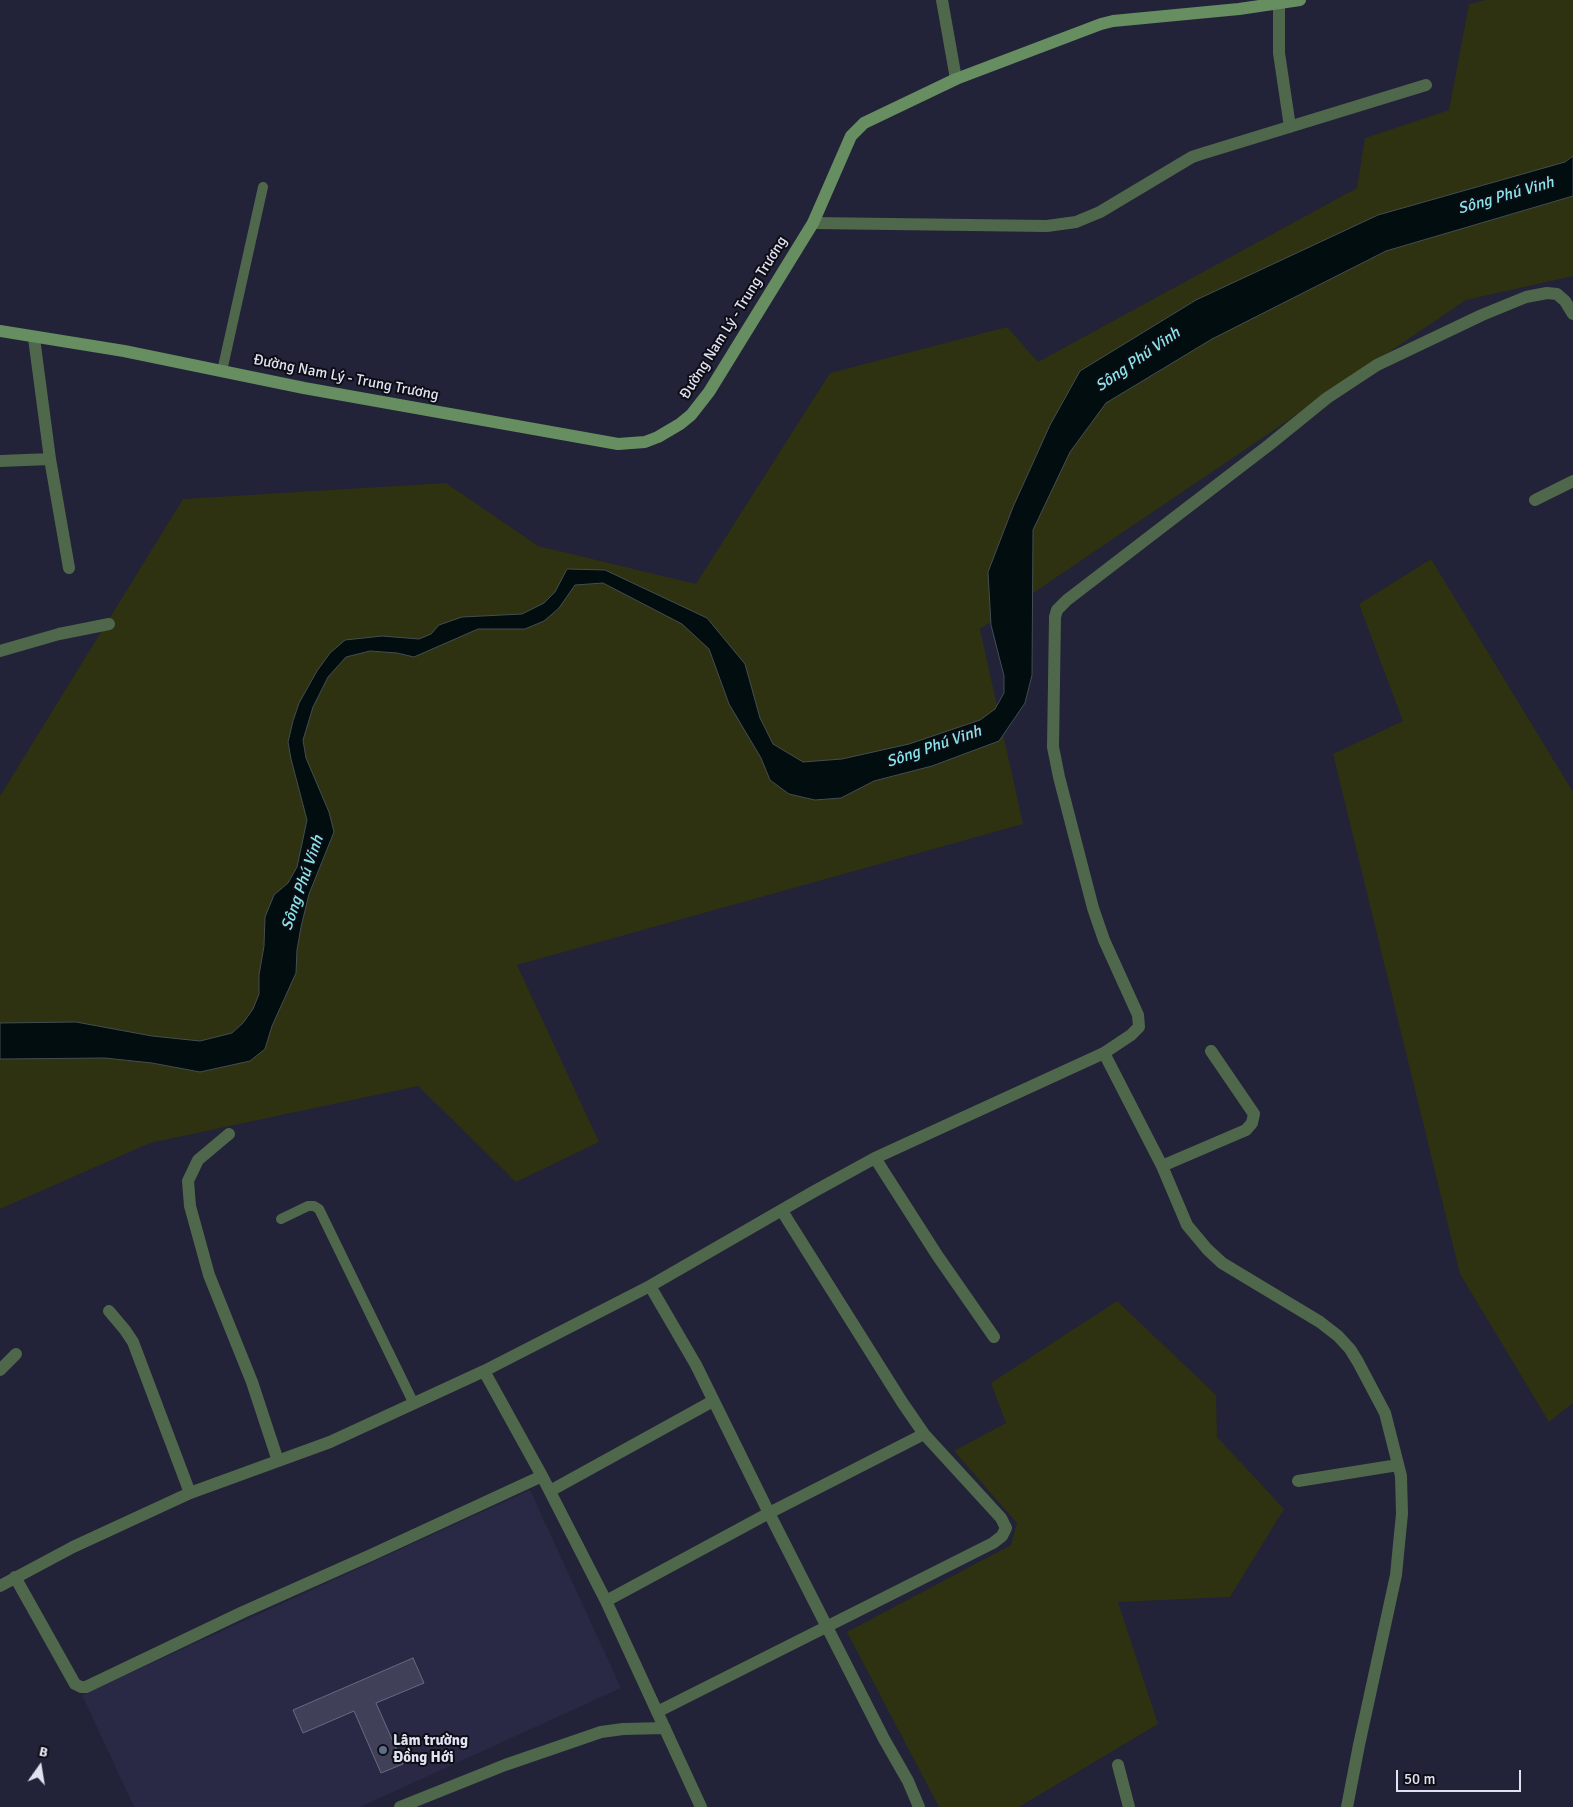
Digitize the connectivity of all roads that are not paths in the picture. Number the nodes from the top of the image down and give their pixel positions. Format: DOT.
graph roads {
  1 [pos="942,0"];
  2 [pos="1300,0"];
  3 [pos="1279,3"];
  4 [pos="956,79"];
  5 [pos="1426,85"];
  6 [pos="1290,127"];
  7 [pos="263,187"];
  8 [pos="813,223"];
  9 [pos="1573,314"];
  10 [pos="0,331"];
  11 [pos="34,338"];
  12 [pos="222,371"];
  13 [pos="50,459"];
  14 [pos="0,461"];
  15 [pos="1573,481"];
  16 [pos="1535,500"];
  17 [pos="69,568"];
  18 [pos="109,624"];
  19 [pos="0,651"];
  20 [pos="1211,1051"];
  21 [pos="1104,1053"];
  22 [pos="229,1134"];
  23 [pos="875,1158"];
  24 [pos="1162,1166"];
  25 [pos="782,1211"];
  26 [pos="281,1219"];
  27 [pos="650,1286"];
  28 [pos="109,1311"];
  29 [pos="994,1338"];
  30 [pos="16,1354"];
  31 [pos="0,1370"];
  32 [pos="484,1371"];
  33 [pos="713,1401"];
  34 [pos="414,1404"];
  35 [pos="924,1434"];
  36 [pos="278,1461"];
  37 [pos="1398,1464"];
  38 [pos="542,1476"];
  39 [pos="1298,1481"];
  40 [pos="550,1491"];
  41 [pos="190,1493"];
  42 [pos="769,1513"];
  43 [pos="15,1577"];
  44 [pos="0,1586"];
  45 [pos="606,1601"];
  46 [pos="828,1627"];
  47 [pos="657,1712"];
  48 [pos="665,1728"];
  49 [pos="1118,1764"];
  50 [pos="421,1803"];
  51 [pos="400,1807"];
  52 [pos="701,1807"];
  53 [pos="919,1807"];
  54 [pos="1129,1807"];
  55 [pos="1347,1807"];
  1 -- 4 [label="street"];
  2 -- 3 [label="main road, Đường Nam Lý - Trung Trương"];
  3 -- 4 [label="main road, Đường Nam Lý - Trung Trương"];
  3 -- 6 [label="street"];
  4 -- 8 [label="main road, Đường Nam Lý - Trung Trương"];
  5 -- 6 [label="street"];
  6 -- 8 [label="street"];
  7 -- 12 [label="lane"];
  8 -- 12 [label="main road, Đường Nam Lý - Trung Trương"];
  9 -- 21 [label="street"];
  10 -- 11 [label="main road, Đường Nam Lý - Trung Trương"];
  11 -- 12 [label="main road, Đường Nam Lý - Trung Trương"];
  11 -- 13 [label="street"];
  13 -- 14 [label="street"];
  13 -- 17 [label="street"];
  15 -- 16 [label="street"];
  18 -- 19 [label="street"];
  20 -- 24 [label="street"];
  21 -- 23 [label="street"];
  21 -- 24 [label="street"];
  22 -- 36 [label="street"];
  23 -- 25 [label="street"];
  23 -- 29 [label="street"];
  24 -- 37 [label="street"];
  25 -- 27 [label="street"];
  25 -- 35 [label="street"];
  26 -- 34 [label="lane"];
  27 -- 32 [label="street"];
  27 -- 33 [label="street"];
  28 -- 41 [label="street"];
  30 -- 31 [label="street"];
  32 -- 34 [label="street"];
  32 -- 38 [label="street"];
  33 -- 40 [label="street"];
  33 -- 42 [label="street"];
  34 -- 36 [label="street"];
  35 -- 42 [label="street"];
  35 -- 46 [label="street"];
  36 -- 41 [label="street"];
  37 -- 39 [label="street"];
  37 -- 55 [label="street"];
  38 -- 40 [label="street"];
  38 -- 43 [label="street"];
  40 -- 45 [label="street"];
  41 -- 43 [label="street"];
  42 -- 45 [label="street"];
  42 -- 46 [label="street"];
  43 -- 44 [label="street"];
  45 -- 47 [label="street"];
  46 -- 47 [label="street"];
  46 -- 53 [label="street"];
  47 -- 48 [label="street"];
  48 -- 50 [label="street"];
  48 -- 52 [label="street"];
  49 -- 54 [label="street"];
  50 -- 51 [label="street"];
}
